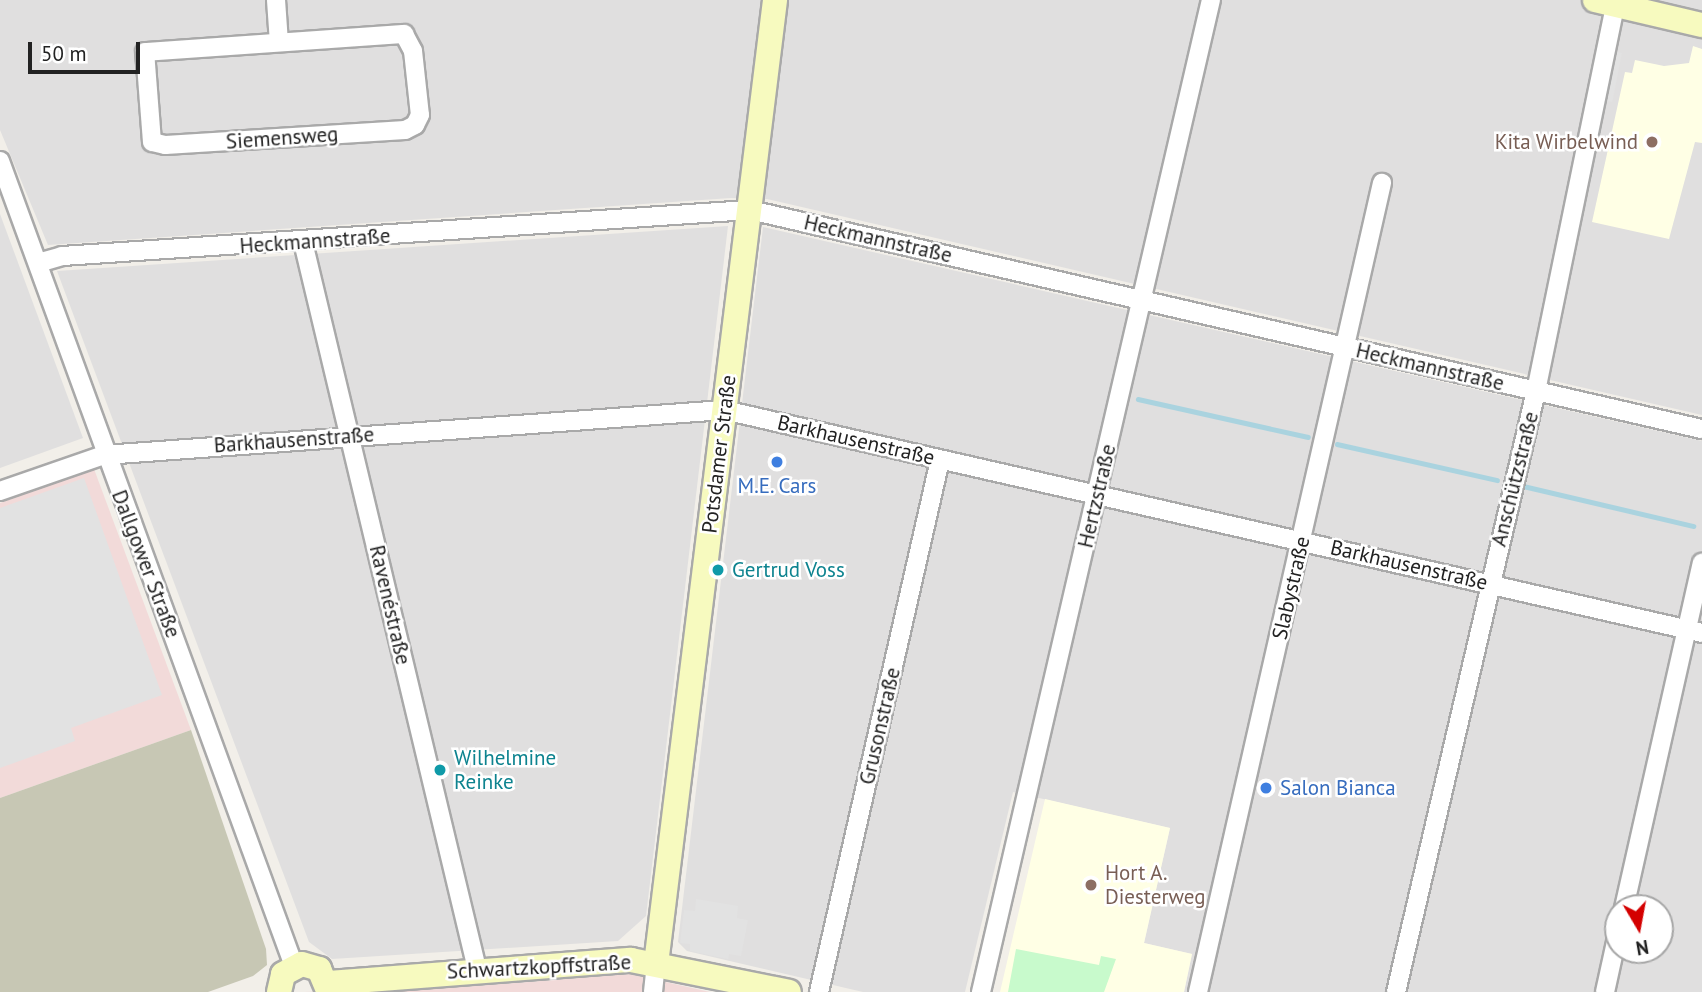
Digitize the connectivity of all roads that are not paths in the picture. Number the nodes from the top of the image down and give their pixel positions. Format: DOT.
graph roads {
  1 [pos="276,0"];
  2 [pos="775,0"];
  3 [pos="1211,0"];
  4 [pos="1605,2"];
  5 [pos="1702,25"];
  6 [pos="279,39"];
  7 [pos="0,161"];
  8 [pos="1382,183"];
  9 [pos="750,210"];
  10 [pos="303,242"];
  11 [pos="38,264"];
  12 [pos="1143,299"];
  13 [pos="1346,347"];
  14 [pos="1536,391"];
  15 [pos="724,410"];
  16 [pos="1702,429"];
  17 [pos="350,436"];
  18 [pos="104,455"];
  19 [pos="940,460"];
  20 [pos="0,491"];
  21 [pos="1098,494"];
  22 [pos="1302,540"];
  23 [pos="1702,563"];
  24 [pos="1490,583"];
  25 [pos="1694,631"];
  26 [pos="1628,894"];
  27 [pos="656,964"];
  28 [pos="1611,964"];
  29 [pos="294,966"];
  30 [pos="477,969"];
  31 [pos="329,988"];
  32 [pos="279,992"];
  33 [pos="653,992"];
  34 [pos="789,992"];
  35 [pos="819,992"];
  36 [pos="981,992"];
  37 [pos="1198,992"];
  38 [pos="1396,992"];
  39 [pos="1605,992"];
  1 -- 6 [label="street"];
  2 -- 9 [label="street, Potsdamer Straße"];
  3 -- 12 [label="street, Hertzstraße"];
  4 -- 5 [label="street"];
  4 -- 14 [label="street, Anschützstraße"];
  6 -- 6 [label="street, Siemensweg"];
  7 -- 11 [label="street, Dallgower Straße"];
  8 -- 13 [label="street, Slabystraße"];
  9 -- 10 [label="street, Heckmannstraße"];
  9 -- 12 [label="street, Heckmannstraße"];
  9 -- 15 [label="street, Potsdamer Straße"];
  10 -- 11 [label="street, Heckmannstraße"];
  10 -- 17 [label="street, Ravenéstraße"];
  11 -- 18 [label="street, Dallgower Straße"];
  12 -- 13 [label="street, Heckmannstraße"];
  12 -- 21 [label="street, Hertzstraße"];
  13 -- 14 [label="street, Heckmannstraße"];
  13 -- 22 [label="street, Slabystraße"];
  14 -- 16 [label="street, Heckmannstraße"];
  14 -- 24 [label="street, Anschützstraße"];
  15 -- 17 [label="street, Barkhausenstraße"];
  15 -- 19 [label="street, Barkhausenstraße"];
  15 -- 27 [label="street, Potsdamer Straße"];
  17 -- 18 [label="street, Barkhausenstraße"];
  17 -- 30 [label="street, Ravenéstraße"];
  18 -- 20 [label="street, Barkhausenstraße"];
  18 -- 29 [label="street, Dallgower Straße"];
  19 -- 21 [label="street, Barkhausenstraße"];
  19 -- 35 [label="street, Grusonstraße"];
  21 -- 22 [label="street, Barkhausenstraße"];
  21 -- 36 [label="street, Hertzstraße"];
  22 -- 24 [label="street, Barkhausenstraße"];
  22 -- 37 [label="street, Slabystraße"];
  23 -- 25 [label="street"];
  24 -- 25 [label="street, Barkhausenstraße"];
  24 -- 38 [label="street, Anschützstraße"];
  25 -- 26 [label="street"];
  27 -- 30 [label="street, Schwartzkopffstraße"];
  27 -- 33 [label="street, Potsdamer Straße"];
  27 -- 34 [label="street, Schwartzkopffstraße"];
  28 -- 39 [label="street"];
  29 -- 31 [label="street"];
  29 -- 32 [label="street"];
  30 -- 31 [label="street, Schwartzkopffstraße"];
}
